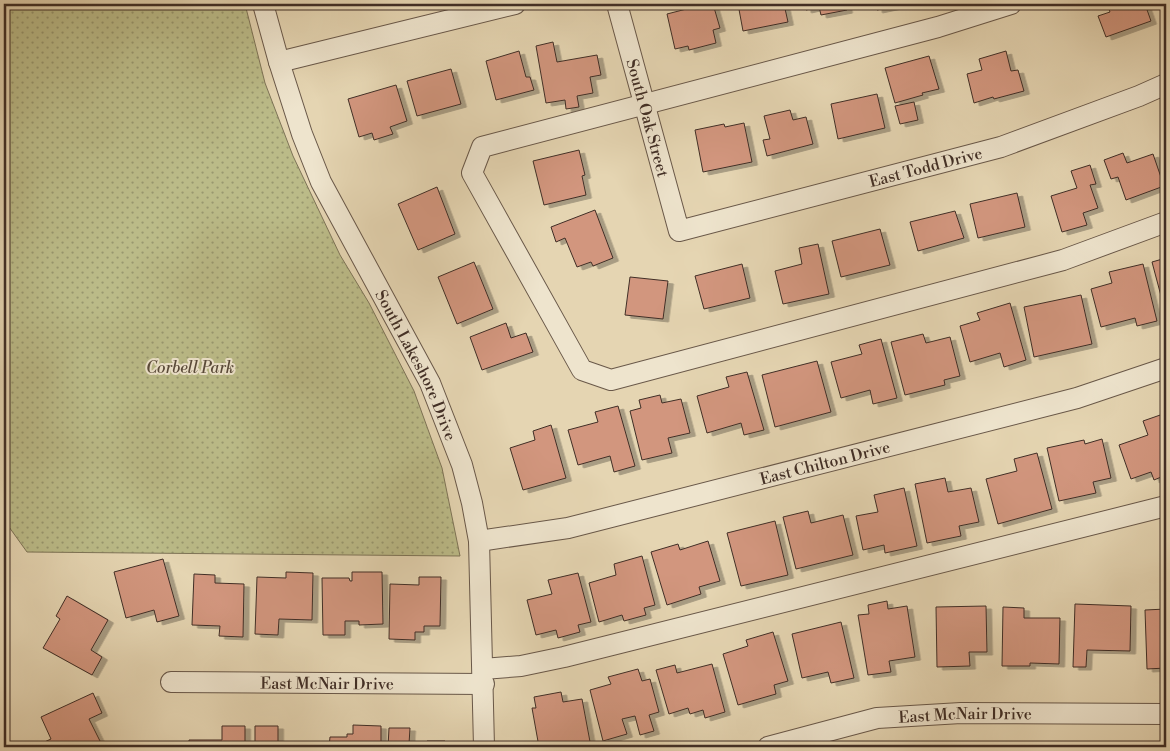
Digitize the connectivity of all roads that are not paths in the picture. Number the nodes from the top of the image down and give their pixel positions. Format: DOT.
graph roads {
  1 [pos="263,4"];
  2 [pos="515,4"];
  3 [pos="617,4"];
  4 [pos="1010,4"];
  5 [pos="279,62"];
  6 [pos="1166,84"];
  7 [pos="644,104"];
  8 [pos="1166,222"];
  9 [pos="680,231"];
  10 [pos="1166,368"];
  11 [pos="1166,506"];
  12 [pos="479,541"];
  13 [pos="483,676"];
  14 [pos="171,682"];
  15 [pos="1166,714"];
  16 [pos="809,741"];
  17 [pos="484,747"];
  18 [pos="768,747"];
  1 -- 5 [label="street, South Lakeshore Drive"];
  2 -- 5 [label="street"];
  3 -- 7 [label="street, South Oak Street"];
  4 -- 7 [label="street"];
  5 -- 12 [label="street, South Lakeshore Drive"];
  6 -- 9 [label="street, East Todd Drive"];
  7 -- 8 [label="street"];
  7 -- 9 [label="street, South Oak Street"];
  10 -- 12 [label="street, East Chilton Drive"];
  11 -- 13 [label="street, East McNair Drive"];
  12 -- 13 [label="street, South Lakeshore Drive"];
  13 -- 14 [label="street, East McNair Drive"];
  13 -- 17 [label="street, South Lakeshore Drive"];
  15 -- 16 [label="street, East McNair Drive"];
  16 -- 18 [label="street, East McNair Drive"];
}
